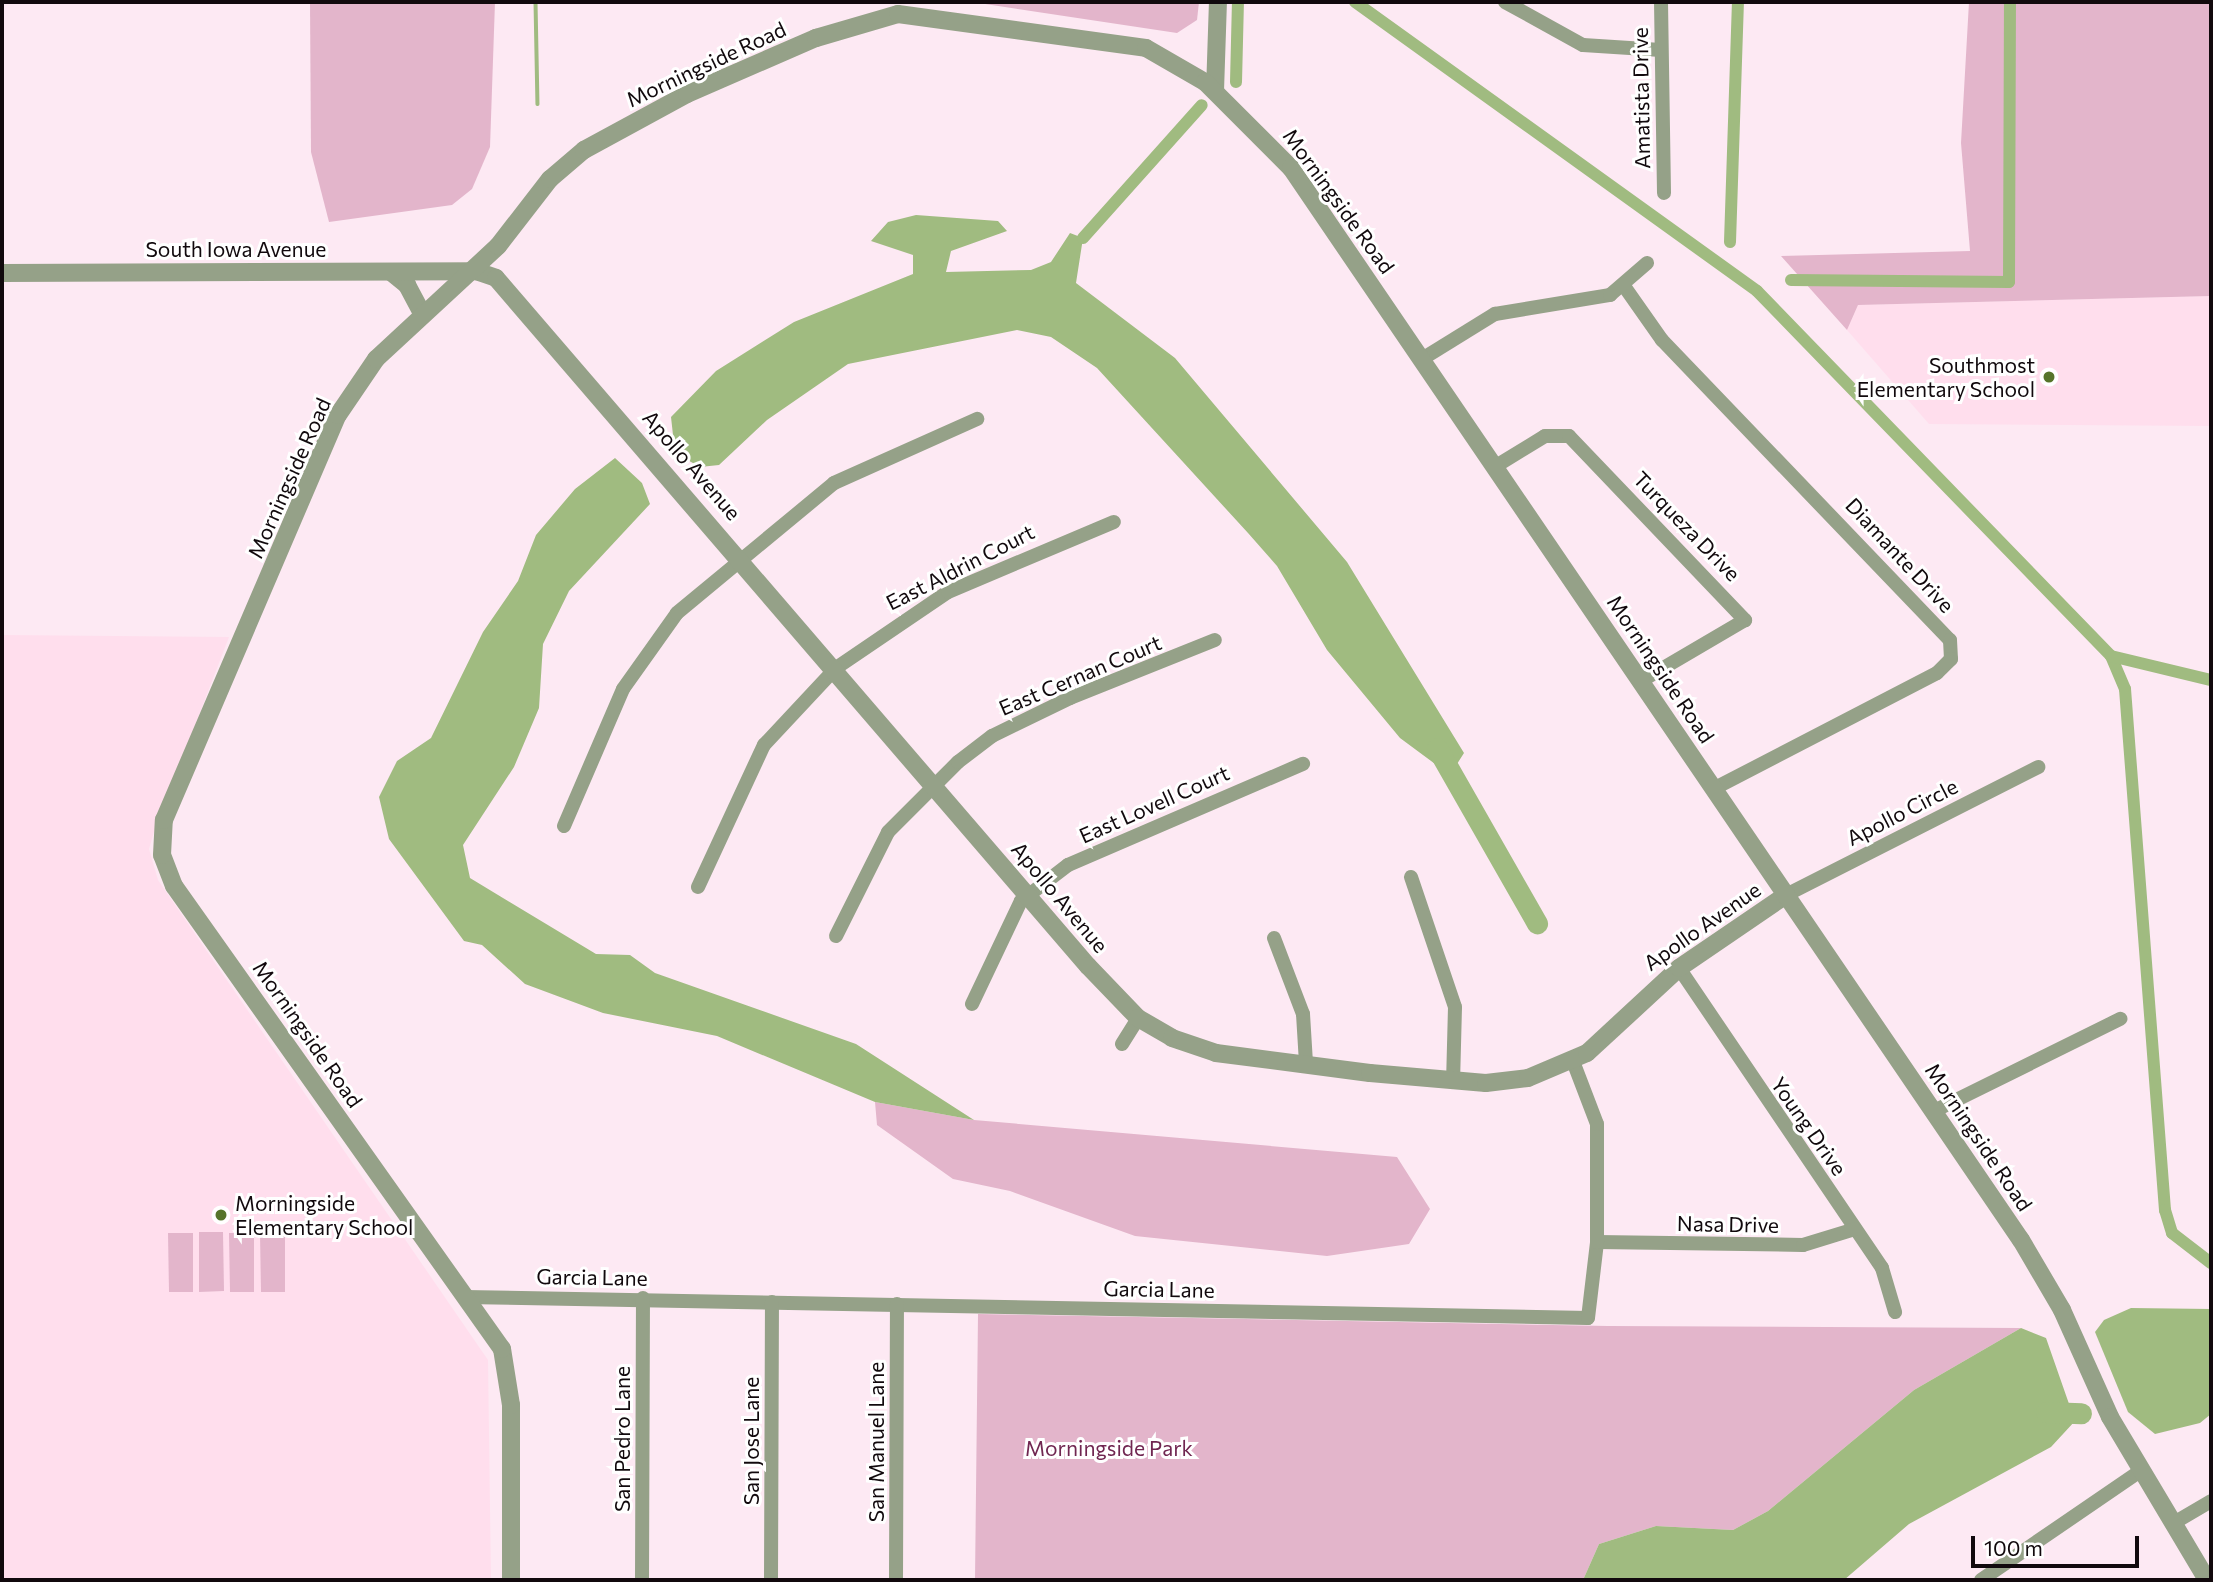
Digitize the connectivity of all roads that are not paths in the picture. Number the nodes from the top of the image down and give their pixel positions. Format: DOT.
graph roads {
  1 [pos="1218,2"];
  2 [pos="1505,2"];
  3 [pos="1661,2"];
  4 [pos="1526,8"];
  5 [pos="1661,50"];
  6 [pos="1215,91"];
  7 [pos="1664,193"];
  8 [pos="1647,262"];
  9 [pos="471,271"];
  10 [pos="391,272"];
  11 [pos="2,273"];
  12 [pos="1624,286"];
  13 [pos="422,313"];
  14 [pos="1422,359"];
  15 [pos="977,419"];
  16 [pos="1496,466"];
  17 [pos="1114,522"];
  18 [pos="740,555"];
  19 [pos="1215,640"];
  20 [pos="836,668"];
  21 [pos="1641,681"];
  22 [pos="1303,764"];
  23 [pos="2038,767"];
  24 [pos="934,783"];
  25 [pos="1714,788"];
  26 [pos="564,826"];
  27 [pos="1411,877"];
  28 [pos="698,887"];
  29 [pos="1028,894"];
  30 [pos="1786,895"];
  31 [pos="836,936"];
  32 [pos="1274,938"];
  33 [pos="1679,968"];
  34 [pos="972,1004"];
  35 [pos="1138,1017"];
  36 [pos="2120,1019"];
  37 [pos="1122,1044"];
  38 [pos="1573,1061"];
  39 [pos="1306,1063"];
  40 [pos="1453,1081"];
  41 [pos="1934,1111"];
  42 [pos="1855,1229"];
  43 [pos="1597,1242"];
  44 [pos="464,1297"];
  45 [pos="643,1298"];
  46 [pos="772,1302"];
  47 [pos="897,1304"];
  48 [pos="1895,1312"];
  49 [pos="2140,1471"];
  50 [pos="2211,1501"];
  51 [pos="2172,1524"];
  52 [pos="511,1580"];
  53 [pos="642,1580"];
  54 [pos="771,1580"];
  55 [pos="897,1580"];
  56 [pos="1981,1580"];
  57 [pos="2206,1580"];
  1 -- 6 [label="street"];
  2 -- 4 [label="street"];
  3 -- 5 [label="street, Amatista Drive"];
  4 -- 5 [label="street"];
  5 -- 7 [label="street, Amatista Drive"];
  6 -- 9 [label="street, Morningside Road"];
  6 -- 14 [label="street, Morningside Road"];
  8 -- 12 [label="street"];
  9 -- 10 [label="street, South Iowa Avenue"];
  9 -- 13 [label="street, Morningside Road"];
  9 -- 18 [label="street, Apollo Avenue"];
  10 -- 11 [label="street, South Iowa Avenue"];
  10 -- 13 [label="street"];
  12 -- 14 [label="street"];
  12 -- 25 [label="street, Diamante Drive"];
  13 -- 44 [label="street, Morningside Road"];
  14 -- 16 [label="street, Morningside Road"];
  15 -- 18 [label="street"];
  16 -- 21 [label="street, Morningside Road"];
  16 -- 21 [label="street, Turqueza Drive"];
  17 -- 20 [label="street, East Aldrin Court"];
  18 -- 20 [label="street, Apollo Avenue"];
  18 -- 26 [label="street"];
  19 -- 24 [label="street, East Cernan Court"];
  20 -- 24 [label="street, Apollo Avenue"];
  20 -- 28 [label="street, East Aldrin Court"];
  21 -- 25 [label="street, Morningside Road"];
  22 -- 29 [label="street, East Lovell Court"];
  23 -- 30 [label="street, Apollo Circle"];
  24 -- 29 [label="street, Apollo Avenue"];
  24 -- 31 [label="street, East Cernan Court"];
  25 -- 30 [label="street, Morningside Road"];
  27 -- 40 [label="street"];
  29 -- 34 [label="street"];
  29 -- 35 [label="street, Apollo Avenue"];
  30 -- 33 [label="street, Apollo Avenue"];
  30 -- 41 [label="street, Morningside Road"];
  32 -- 39 [label="street"];
  33 -- 38 [label="street, Apollo Avenue"];
  33 -- 42 [label="street, Young Drive"];
  35 -- 37 [label="street"];
  35 -- 39 [label="street, Apollo Avenue"];
  36 -- 41 [label="street"];
  38 -- 40 [label="street, Apollo Avenue"];
  38 -- 43 [label="street, Garcia Lane"];
  39 -- 40 [label="street, Apollo Avenue"];
  41 -- 49 [label="street, Morningside Road"];
  42 -- 43 [label="street, Nasa Drive"];
  42 -- 48 [label="street, Young Drive"];
  43 -- 47 [label="street, Garcia Lane"];
  44 -- 45 [label="street, Garcia Lane"];
  44 -- 52 [label="street, Morningside Road"];
  45 -- 46 [label="street, Garcia Lane"];
  45 -- 53 [label="street, San Pedro Lane"];
  46 -- 47 [label="street, Garcia Lane"];
  46 -- 54 [label="street, San Jose Lane"];
  47 -- 55 [label="street, San Manuel Lane"];
  49 -- 51 [label="street, Morningside Road"];
  49 -- 56 [label="street"];
  50 -- 51 [label="street"];
  51 -- 57 [label="street, Morningside Road"];
}
